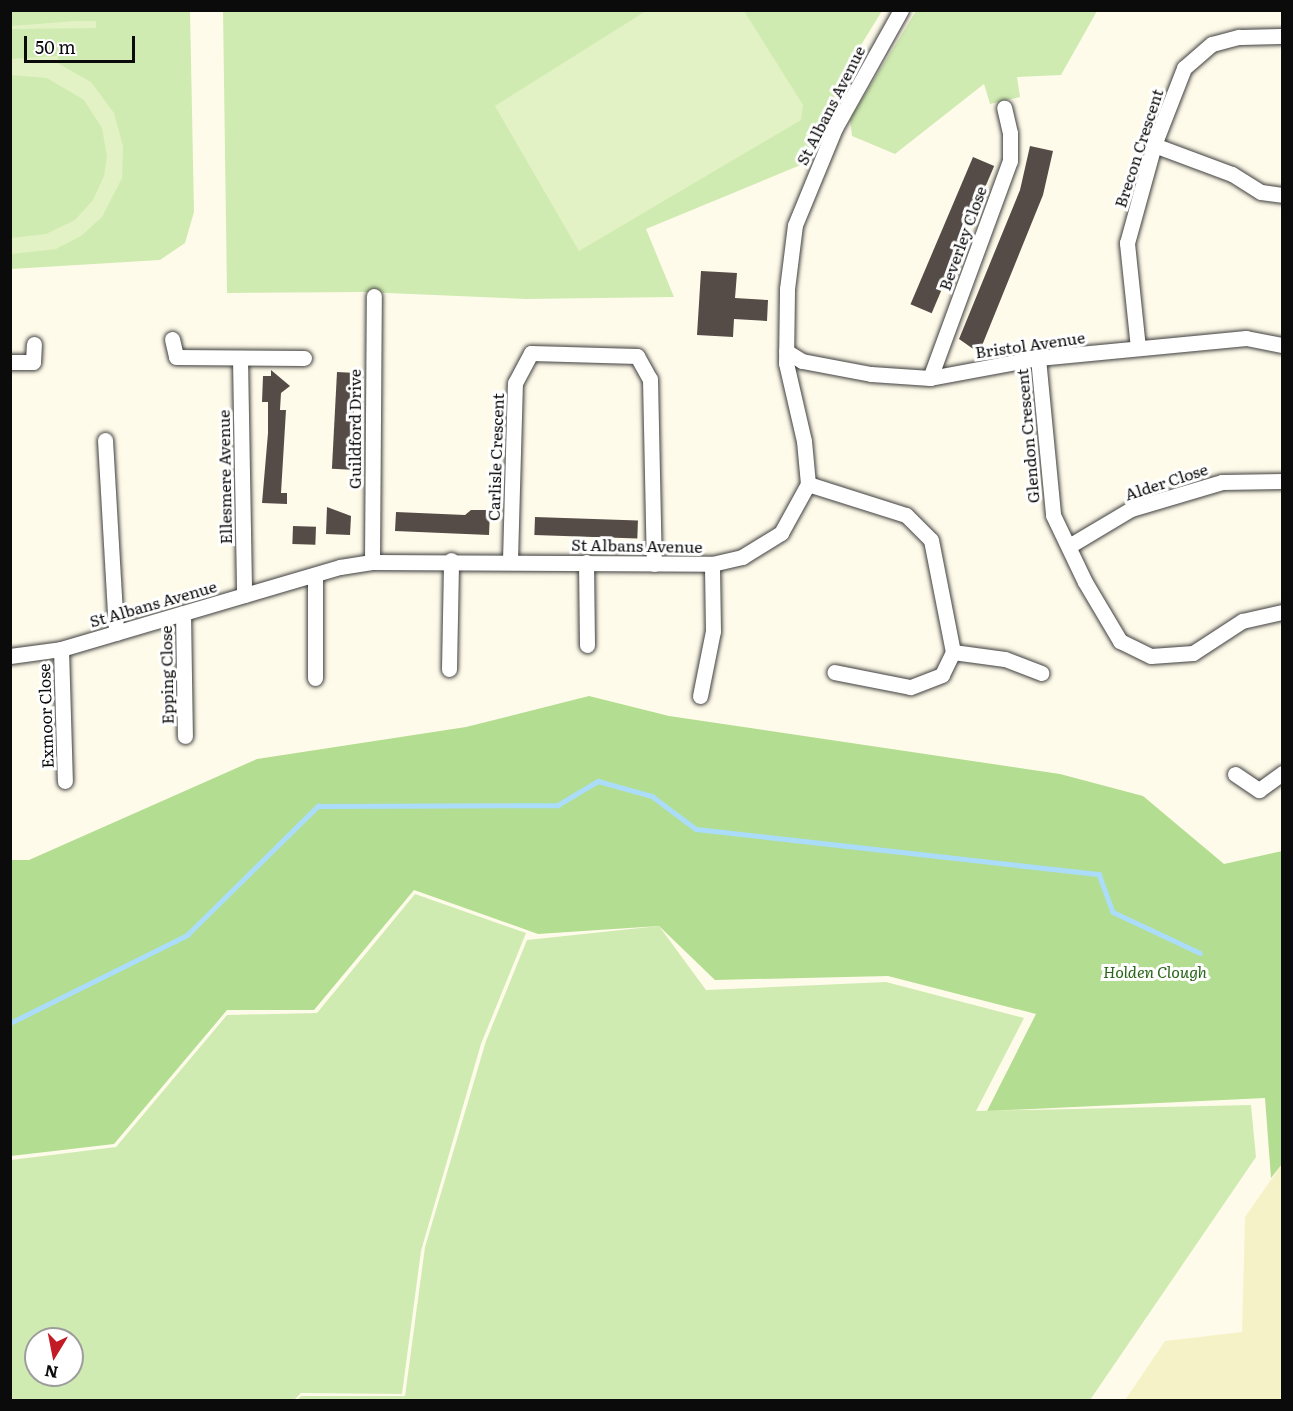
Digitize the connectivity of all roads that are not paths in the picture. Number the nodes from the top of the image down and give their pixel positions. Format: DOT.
graph roads {
  1 [pos="901,10"];
  2 [pos="1282,36"];
  3 [pos="1004,108"];
  4 [pos="1154,145"];
  5 [pos="1282,195"];
  6 [pos="374,296"];
  7 [pos="172,339"];
  8 [pos="34,344"];
  9 [pos="1282,345"];
  10 [pos="1138,348"];
  11 [pos="786,351"];
  12 [pos="240,358"];
  13 [pos="304,358"];
  14 [pos="1038,358"];
  15 [pos="10,362"];
  16 [pos="930,378"];
  17 [pos="105,440"];
  18 [pos="1282,481"];
  19 [pos="808,484"];
  20 [pos="1069,546"];
  21 [pos="450,560"];
  22 [pos="510,560"];
  23 [pos="372,562"];
  24 [pos="586,562"];
  25 [pos="654,564"];
  26 [pos="712,564"];
  27 [pos="315,575"];
  28 [pos="244,595"];
  29 [pos="1282,612"];
  30 [pos="183,613"];
  31 [pos="116,633"];
  32 [pos="587,645"];
  33 [pos="61,649"];
  34 [pos="953,652"];
  35 [pos="10,656"];
  36 [pos="449,669"];
  37 [pos="834,672"];
  38 [pos="1041,673"];
  39 [pos="315,678"];
  40 [pos="700,696"];
  41 [pos="185,736"];
  42 [pos="1282,773"];
  43 [pos="1235,774"];
  44 [pos="65,781"];
  1 -- 11 [label="street, St Albans Avenue"];
  2 -- 4 [label="street, Brecon Crescent"];
  3 -- 16 [label="street, Beverley Close"];
  4 -- 5 [label="street"];
  4 -- 10 [label="street, Brecon Crescent"];
  6 -- 23 [label="street, Guildford Drive"];
  7 -- 12 [label="street"];
  8 -- 15 [label="street"];
  9 -- 10 [label="street, Bristol Avenue"];
  10 -- 14 [label="street, Bristol Avenue"];
  11 -- 16 [label="street, Bristol Avenue"];
  11 -- 19 [label="street, St Albans Avenue"];
  12 -- 13 [label="street"];
  12 -- 28 [label="street, Ellesmere Avenue"];
  14 -- 16 [label="street, Bristol Avenue"];
  14 -- 20 [label="street, Glendon Crescent"];
  17 -- 31 [label="street"];
  18 -- 20 [label="street, Alder Close"];
  19 -- 26 [label="street, St Albans Avenue"];
  19 -- 34 [label="street"];
  20 -- 29 [label="street, Glendon Crescent"];
  21 -- 22 [label="street, St Albans Avenue"];
  21 -- 23 [label="street, St Albans Avenue"];
  21 -- 36 [label="street"];
  22 -- 24 [label="street, St Albans Avenue"];
  22 -- 25 [label="street, Carlisle Crescent"];
  23 -- 27 [label="street, St Albans Avenue"];
  24 -- 25 [label="street, St Albans Avenue"];
  24 -- 32 [label="street"];
  25 -- 26 [label="street, St Albans Avenue"];
  26 -- 40 [label="street"];
  27 -- 28 [label="street, St Albans Avenue"];
  27 -- 39 [label="street"];
  28 -- 30 [label="street, St Albans Avenue"];
  30 -- 31 [label="street, St Albans Avenue"];
  30 -- 41 [label="street, Epping Close"];
  31 -- 33 [label="street, St Albans Avenue"];
  33 -- 35 [label="street, St Albans Avenue"];
  33 -- 44 [label="street, Exmoor Close"];
  34 -- 37 [label="street"];
  34 -- 38 [label="street"];
  42 -- 43 [label="street"];
}
